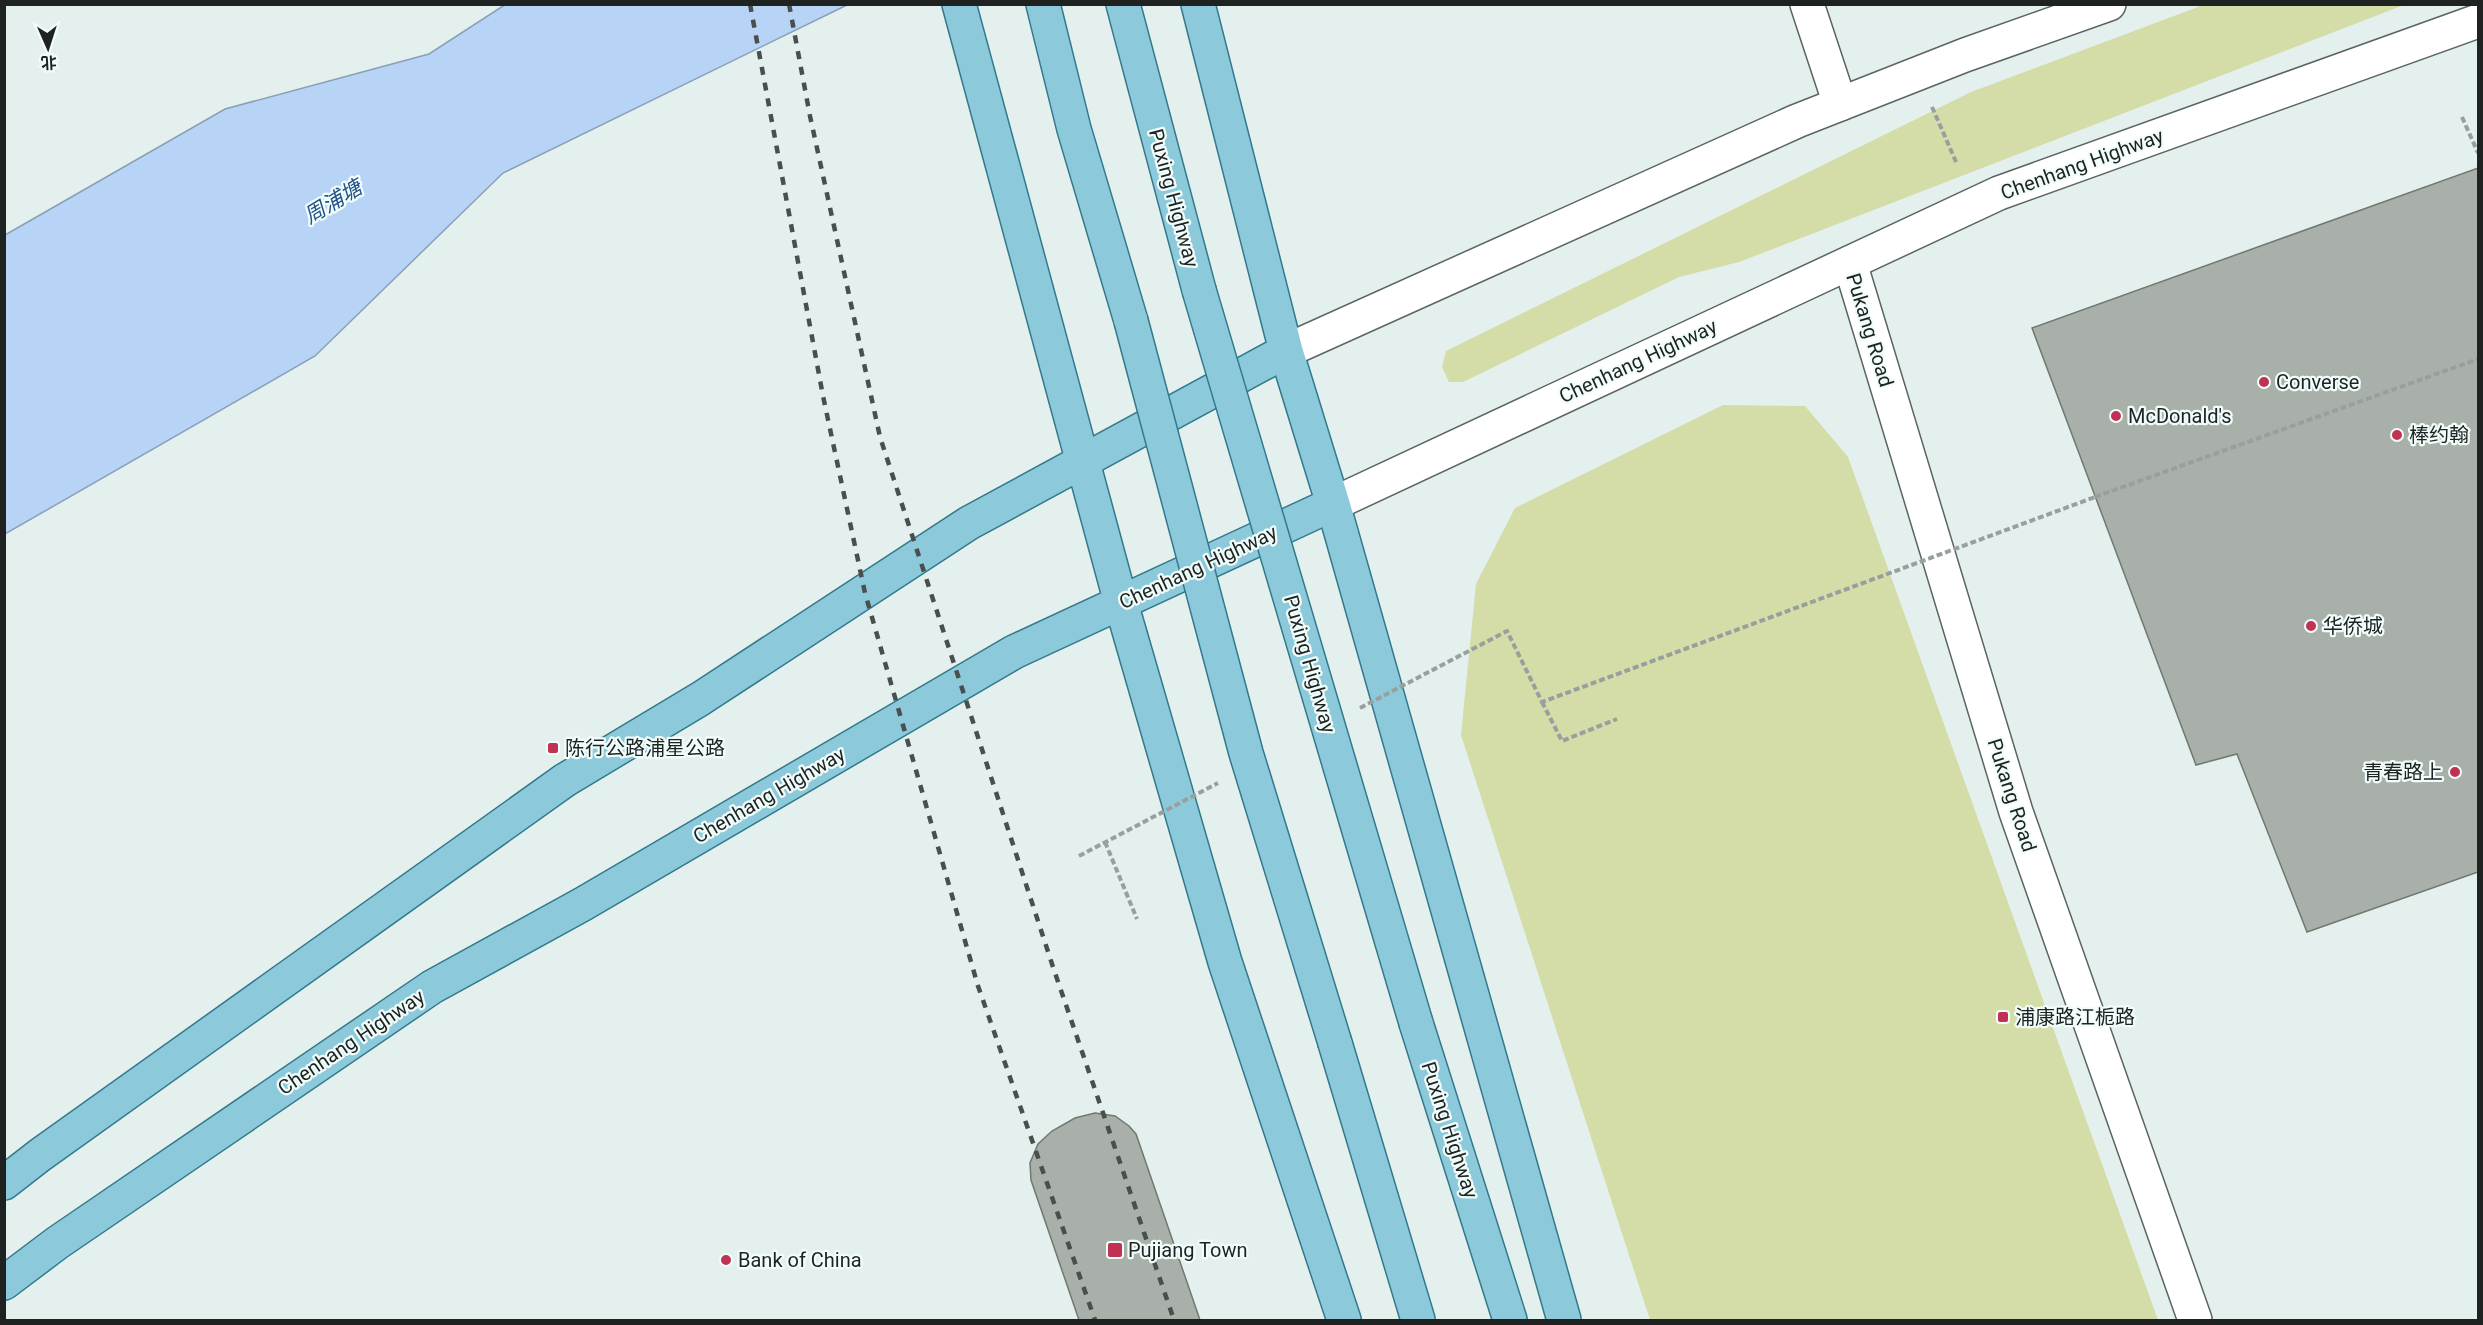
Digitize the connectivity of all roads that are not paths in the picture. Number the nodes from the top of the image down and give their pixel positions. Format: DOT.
graph roads {
  1 [pos="959,4"];
  2 [pos="1043,4"];
  3 [pos="1123,4"];
  4 [pos="1198,4"];
  5 [pos="1807,4"];
  6 [pos="2109,4"];
  7 [pos="2478,21"];
  8 [pos="1840,104"];
  9 [pos="1850,263"];
  10 [pos="1286,351"];
  11 [pos="1083,460"];
  12 [pos="1333,504"];
  13 [pos="1120,603"];
  14 [pos="5,1180"];
  15 [pos="4,1283"];
  16 [pos="1344,1320"];
  17 [pos="1418,1320"];
  18 [pos="1510,1320"];
  19 [pos="1564,1320"];
  20 [pos="2195,1320"];
  1 -- 11 [label="main road"];
  2 -- 17 [label="main road, bridge"];
  3 -- 18 [label="main road, Puxing Highway, bridge"];
  4 -- 10 [label="main road"];
  5 -- 8 [label="main road"];
  6 -- 8 [label="main road"];
  7 -- 9 [label="main road, Chenhang Highway"];
  8 -- 10 [label="main road"];
  9 -- 12 [label="main road, Chenhang Highway"];
  9 -- 20 [label="main road, Pukang Road"];
  10 -- 11 [label="main road"];
  10 -- 12 [label="main road"];
  11 -- 13 [label="main road"];
  11 -- 14 [label="main road"];
  12 -- 13 [label="main road, Chenhang Highway"];
  12 -- 19 [label="main road"];
  13 -- 15 [label="main road, Chenhang Highway"];
  13 -- 16 [label="main road"];
}
